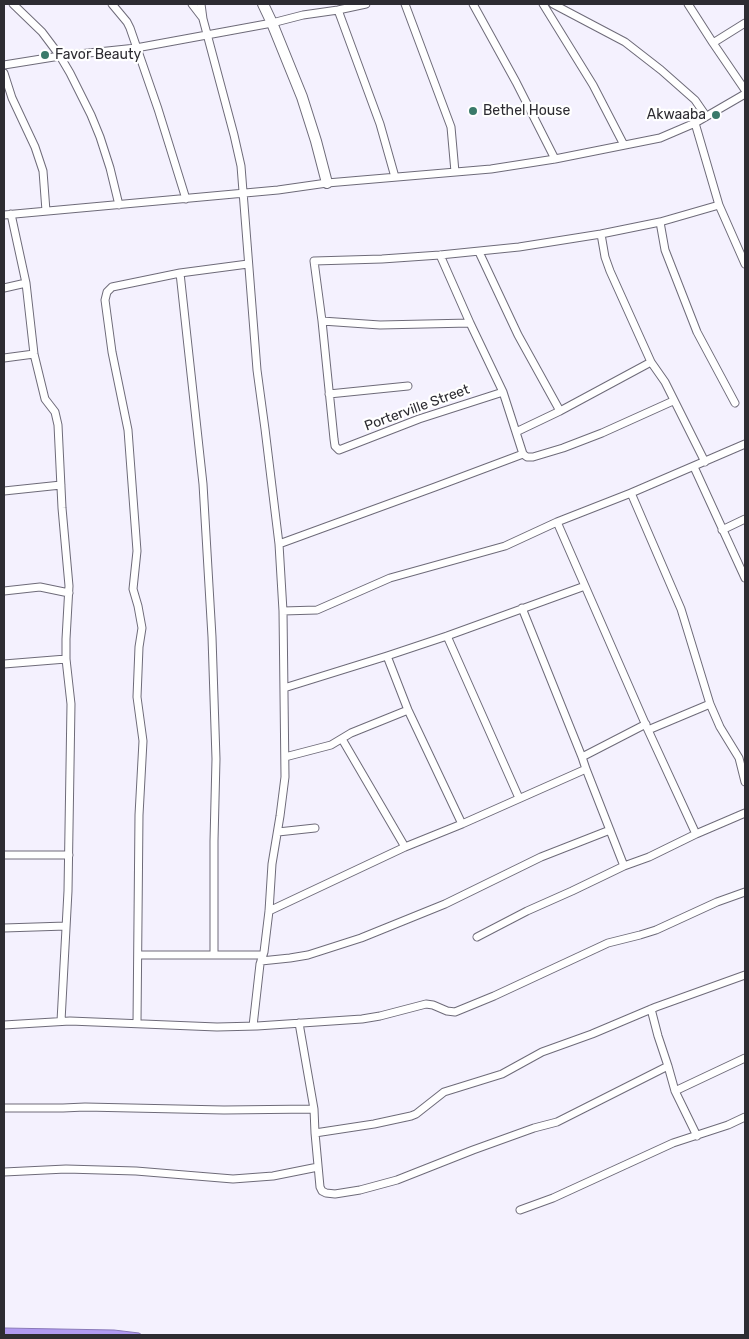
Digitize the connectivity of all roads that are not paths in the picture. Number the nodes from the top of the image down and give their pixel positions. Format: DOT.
graph roads {
  1 [pos="13,4"];
  2 [pos="112,4"];
  3 [pos="192,4"];
  4 [pos="201,4"];
  5 [pos="263,4"];
  6 [pos="366,4"];
  7 [pos="405,4"];
  8 [pos="473,4"];
  9 [pos="543,4"];
  10 [pos="553,4"];
  11 [pos="688,4"];
  12 [pos="338,10"];
  13 [pos="204,19"];
  14 [pos="272,23"];
  15 [pos="745,23"];
  16 [pos="208,34"];
  17 [pos="713,43"];
  18 [pos="136,48"];
  19 [pos="60,56"];
  20 [pos="4,65"];
  21 [pos="4,73"];
  22 [pos="745,92"];
  23 [pos="706,116"];
  24 [pos="695,123"];
  25 [pos="624,145"];
  26 [pos="555,159"];
  27 [pos="455,172"];
  28 [pos="395,177"];
  29 [pos="327,183"];
  30 [pos="243,193"];
  31 [pos="186,199"];
  32 [pos="119,205"];
  33 [pos="719,205"];
  34 [pos="46,211"];
  35 [pos="8,215"];
  36 [pos="660,222"];
  37 [pos="601,234"];
  38 [pos="480,252"];
  39 [pos="440,256"];
  40 [pos="248,264"];
  41 [pos="745,264"];
  42 [pos="180,273"];
  43 [pos="26,283"];
  44 [pos="4,288"];
  45 [pos="322,320"];
  46 [pos="470,323"];
  47 [pos="34,354"];
  48 [pos="4,358"];
  49 [pos="651,362"];
  50 [pos="408,386"];
  51 [pos="503,392"];
  52 [pos="329,394"];
  53 [pos="673,401"];
  54 [pos="735,403"];
  55 [pos="560,411"];
  56 [pos="516,432"];
  57 [pos="745,444"];
  58 [pos="523,454"];
  59 [pos="705,462"];
  60 [pos="694,467"];
  61 [pos="61,485"];
  62 [pos="4,491"];
  63 [pos="631,493"];
  64 [pos="745,519"];
  65 [pos="557,522"];
  66 [pos="722,530"];
  67 [pos="279,544"];
  68 [pos="745,578"];
  69 [pos="585,586"];
  70 [pos="4,591"];
  71 [pos="69,593"];
  72 [pos="522,608"];
  73 [pos="282,612"];
  74 [pos="447,636"];
  75 [pos="387,656"];
  76 [pos="66,659"];
  77 [pos="4,664"];
  78 [pos="284,688"];
  79 [pos="710,704"];
  80 [pos="408,710"];
  81 [pos="647,727"];
  82 [pos="342,739"];
  83 [pos="285,757"];
  84 [pos="582,757"];
  85 [pos="586,769"];
  86 [pos="745,782"];
  87 [pos="519,798"];
  88 [pos="745,814"];
  89 [pos="462,824"];
  90 [pos="315,828"];
  91 [pos="610,830"];
  92 [pos="278,832"];
  93 [pos="696,834"];
  94 [pos="404,847"];
  95 [pos="4,855"];
  96 [pos="69,855"];
  97 [pos="624,866"];
  98 [pos="745,892"];
  99 [pos="269,911"];
  100 [pos="66,926"];
  101 [pos="4,928"];
  102 [pos="477,937"];
  103 [pos="138,955"];
  104 [pos="214,955"];
  105 [pos="262,958"];
  106 [pos="745,975"];
  107 [pos="651,1009"];
  108 [pos="61,1021"];
  109 [pos="137,1023"];
  110 [pos="299,1023"];
  111 [pos="4,1024"];
  112 [pos="253,1026"];
  113 [pos="745,1058"];
  114 [pos="668,1066"];
  115 [pos="675,1090"];
  116 [pos="4,1108"];
  117 [pos="314,1109"];
  118 [pos="745,1117"];
  119 [pos="315,1133"];
  120 [pos="697,1136"];
  121 [pos="318,1167"];
  122 [pos="4,1172"];
  123 [pos="520,1210"];
  1 -- 19 [label="street"];
  2 -- 18 [label="street"];
  3 -- 13 [label="street"];
  4 -- 13 [label="street"];
  5 -- 14 [label="street"];
  6 -- 12 [label="street"];
  7 -- 27 [label="street"];
  8 -- 26 [label="street"];
  9 -- 25 [label="street"];
  10 -- 23 [label="street"];
  11 -- 17 [label="street"];
  12 -- 14 [label="street"];
  12 -- 28 [label="street"];
  13 -- 16 [label="street"];
  14 -- 16 [label="street"];
  14 -- 29 [label="street"];
  15 -- 17 [label="street"];
  16 -- 18 [label="street"];
  16 -- 30 [label="street"];
  17 -- 22 [label="street"];
  18 -- 19 [label="street"];
  18 -- 31 [label="street"];
  19 -- 20 [label="street"];
  19 -- 32 [label="street"];
  21 -- 34 [label="street"];
  22 -- 23 [label="street"];
  23 -- 24 [label="street"];
  24 -- 25 [label="street"];
  24 -- 33 [label="street"];
  25 -- 26 [label="street"];
  26 -- 27 [label="street"];
  27 -- 28 [label="street"];
  28 -- 29 [label="street"];
  29 -- 30 [label="street"];
  30 -- 31 [label="street"];
  30 -- 40 [label="street"];
  31 -- 32 [label="street"];
  32 -- 34 [label="street"];
  33 -- 36 [label="street"];
  33 -- 41 [label="street"];
  34 -- 35 [label="street"];
  35 -- 43 [label="street"];
  36 -- 37 [label="street"];
  36 -- 54 [label="street"];
  37 -- 38 [label="street"];
  37 -- 49 [label="street"];
  38 -- 39 [label="street"];
  38 -- 55 [label="street"];
  39 -- 45 [label="street"];
  39 -- 46 [label="street"];
  40 -- 42 [label="street"];
  40 -- 67 [label="street"];
  42 -- 103 [label="street"];
  42 -- 104 [label="street"];
  43 -- 44 [label="street"];
  43 -- 47 [label="street"];
  45 -- 46 [label="street"];
  45 -- 52 [label="street"];
  46 -- 51 [label="street"];
  47 -- 48 [label="street"];
  47 -- 61 [label="street"];
  49 -- 53 [label="street"];
  49 -- 55 [label="street"];
  50 -- 52 [label="street"];
  51 -- 52 [label="street, Porterville Street"];
  51 -- 56 [label="street"];
  53 -- 58 [label="street"];
  53 -- 59 [label="street"];
  55 -- 56 [label="street"];
  56 -- 58 [label="street"];
  57 -- 59 [label="street"];
  58 -- 67 [label="street"];
  59 -- 60 [label="street"];
  60 -- 63 [label="street"];
  60 -- 66 [label="street"];
  61 -- 62 [label="street"];
  61 -- 71 [label="street"];
  63 -- 65 [label="street"];
  63 -- 79 [label="street"];
  64 -- 66 [label="street"];
  65 -- 69 [label="street"];
  65 -- 73 [label="street"];
  66 -- 68 [label="street"];
  67 -- 73 [label="street"];
  69 -- 72 [label="street"];
  69 -- 81 [label="street"];
  70 -- 71 [label="street"];
  71 -- 76 [label="street"];
  72 -- 74 [label="street"];
  72 -- 84 [label="street"];
  73 -- 78 [label="street"];
  74 -- 75 [label="street"];
  74 -- 87 [label="street"];
  75 -- 78 [label="street"];
  75 -- 80 [label="street"];
  76 -- 77 [label="street"];
  76 -- 96 [label="street"];
  78 -- 83 [label="street"];
  79 -- 81 [label="street"];
  79 -- 86 [label="street"];
  80 -- 82 [label="street"];
  80 -- 89 [label="street"];
  81 -- 84 [label="street"];
  81 -- 93 [label="street"];
  82 -- 83 [label="street"];
  82 -- 94 [label="street"];
  83 -- 92 [label="street"];
  84 -- 85 [label="street"];
  85 -- 87 [label="street"];
  85 -- 91 [label="street"];
  87 -- 89 [label="street"];
  88 -- 93 [label="street"];
  89 -- 94 [label="street"];
  90 -- 92 [label="street"];
  91 -- 97 [label="street"];
  91 -- 105 [label="street"];
  92 -- 99 [label="street"];
  93 -- 97 [label="street"];
  94 -- 99 [label="street"];
  95 -- 96 [label="street"];
  96 -- 100 [label="street"];
  97 -- 102 [label="street"];
  98 -- 110 [label="street"];
  99 -- 105 [label="street"];
  100 -- 101 [label="street"];
  100 -- 108 [label="street"];
  103 -- 104 [label="street"];
  103 -- 109 [label="street"];
  104 -- 105 [label="street"];
  105 -- 112 [label="street"];
  106 -- 107 [label="street"];
  107 -- 114 [label="street"];
  107 -- 119 [label="street"];
  108 -- 109 [label="street"];
  108 -- 111 [label="street"];
  109 -- 112 [label="street"];
  110 -- 112 [label="street"];
  110 -- 117 [label="street"];
  113 -- 115 [label="street"];
  114 -- 115 [label="street"];
  114 -- 121 [label="street"];
  115 -- 120 [label="street"];
  116 -- 117 [label="street"];
  117 -- 119 [label="street"];
  118 -- 120 [label="street"];
  119 -- 121 [label="street"];
  120 -- 123 [label="street"];
  121 -- 122 [label="street"];
}
